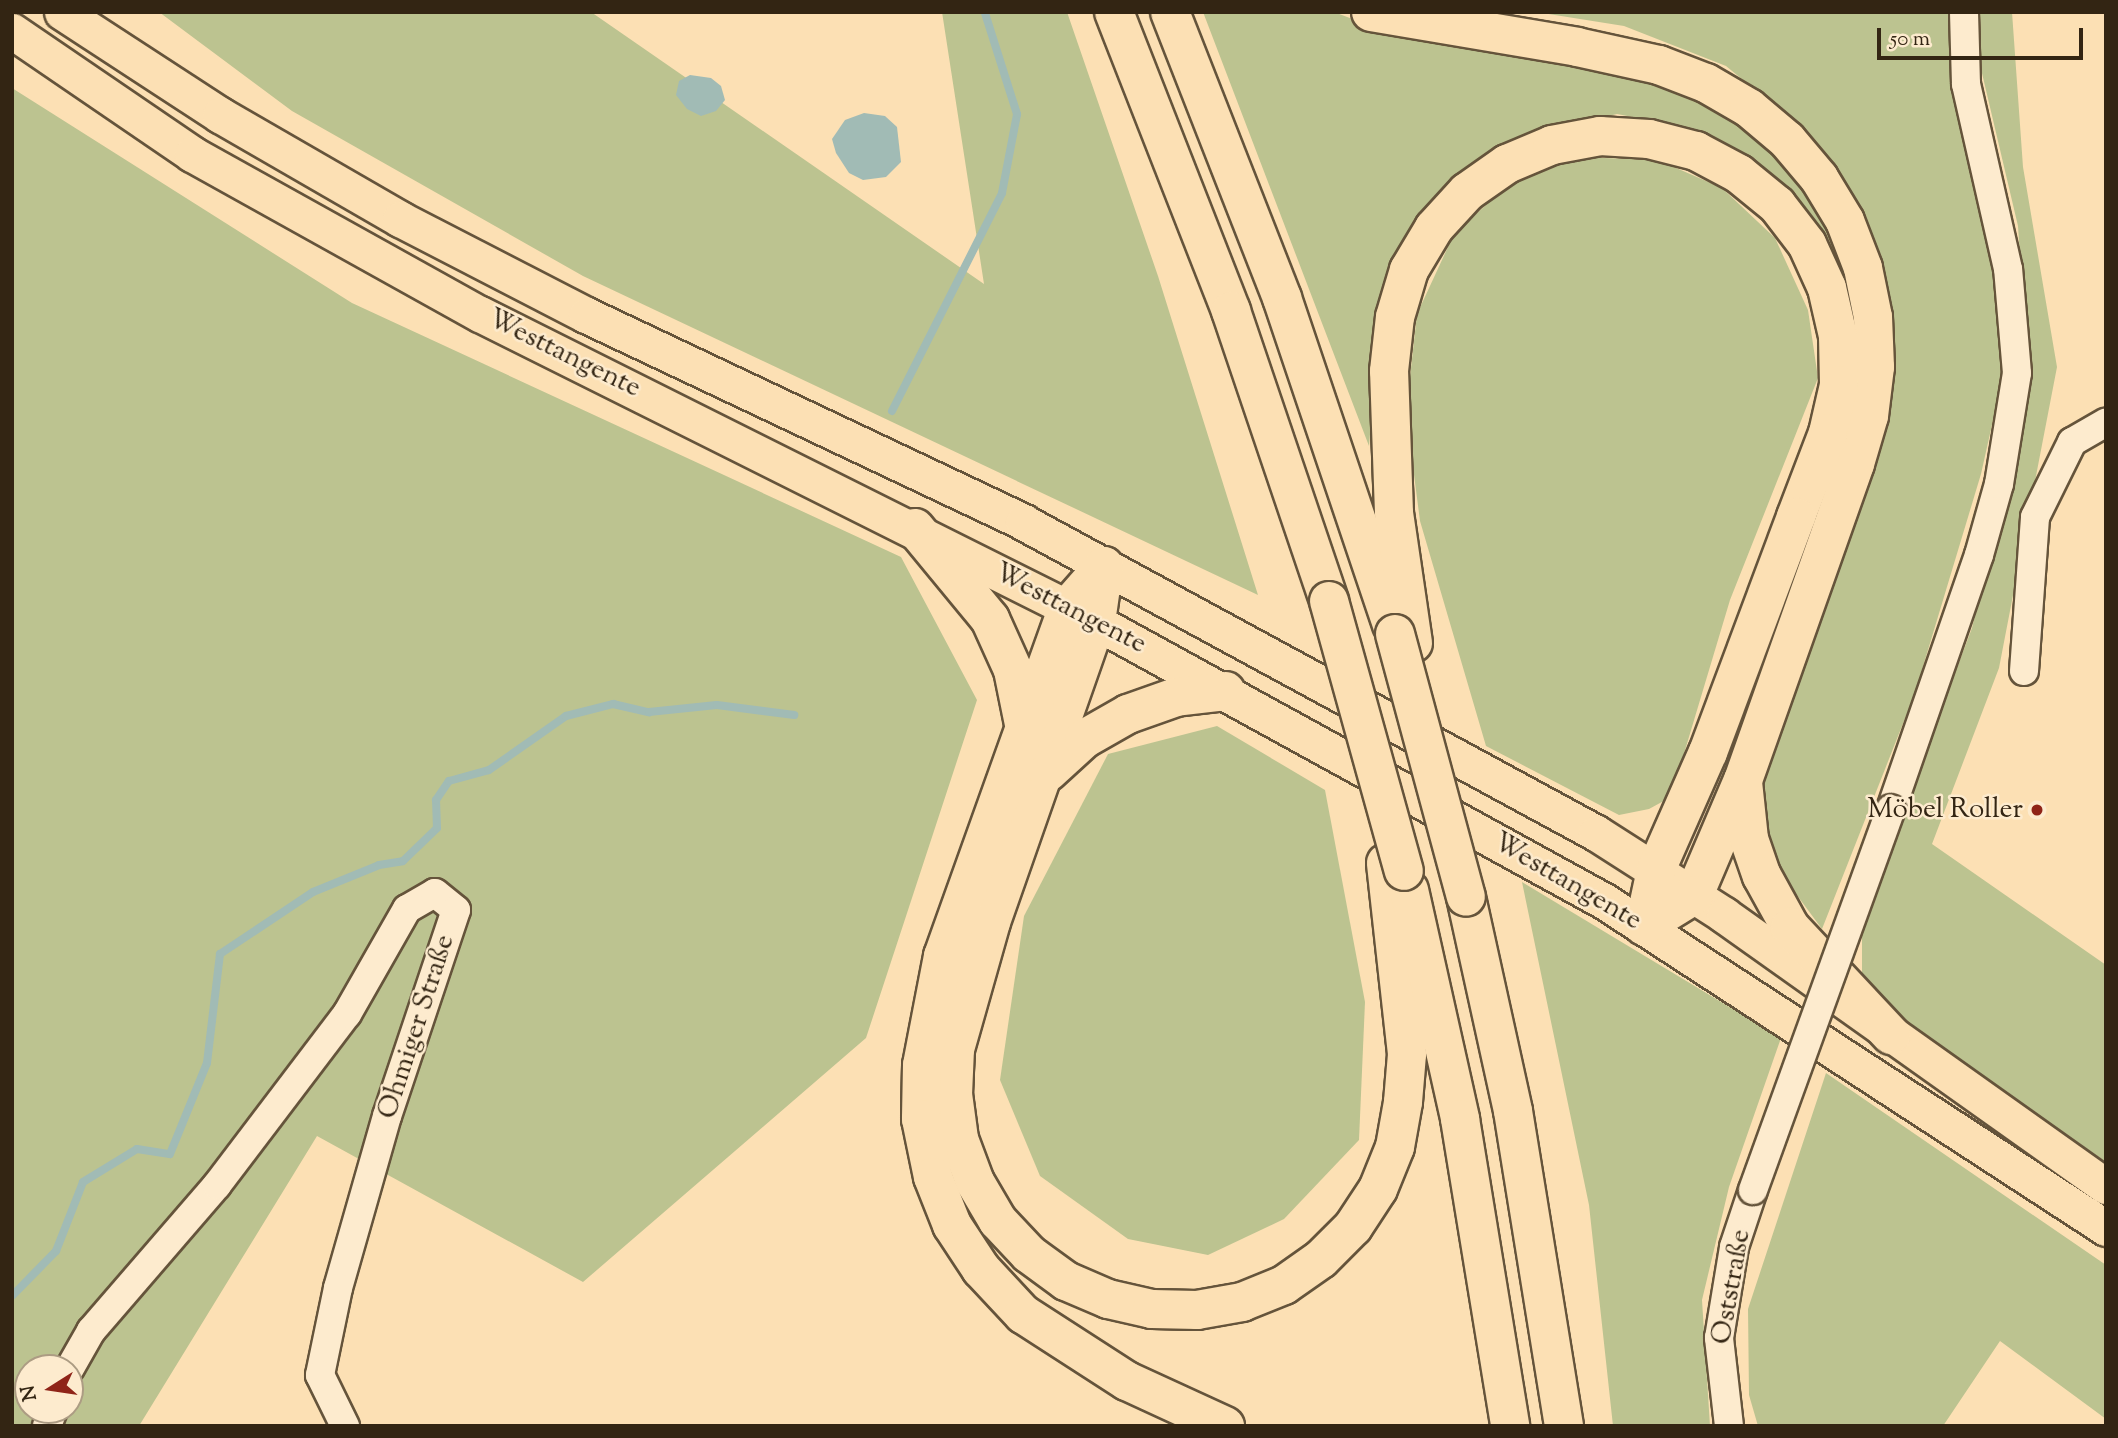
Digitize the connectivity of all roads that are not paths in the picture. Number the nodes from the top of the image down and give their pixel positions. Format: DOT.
graph roads {
  1 [pos="62,12"];
  2 [pos="1114,12"];
  3 [pos="1170,12"];
  4 [pos="1371,12"];
  5 [pos="1964,12"];
  6 [pos="12,31"];
  7 [pos="2106,422"];
  8 [pos="915,528"];
  9 [pos="1104,566"];
  10 [pos="1082,615"];
  11 [pos="1404,638"];
  12 [pos="2024,671"];
  13 [pos="1226,691"];
  14 [pos="1024,724"];
  15 [pos="1046,773"];
  16 [pos="1743,780"];
  17 [pos="1395,867"];
  18 [pos="1656,870"];
  19 [pos="1694,895"];
  20 [pos="1644,926"];
  21 [pos="1891,1035"];
  22 [pos="2106,1186"];
  23 [pos="2106,1228"];
  24 [pos="78,1354"];
  25 [pos="345,1426"];
  26 [pos="1225,1426"];
  27 [pos="1510,1426"];
  28 [pos="1564,1426"];
  29 [pos="1729,1426"];
  1 -- 9 [label="main road, Westtangente"];
  2 -- 17 [label="highway, bridge"];
  3 -- 11 [label="highway"];
  4 -- 16 [label="highway"];
  5 -- 29 [label="street, Oststraße, bridge"];
  6 -- 8 [label="main road, Westtangente"];
  7 -- 12 [label="street"];
  8 -- 10 [label="main road, Westtangente"];
  8 -- 14 [label="highway"];
  9 -- 10 [label="highway"];
  9 -- 18 [label="main road, Westtangente"];
  10 -- 13 [label="main road, Westtangente"];
  10 -- 14 [label="highway"];
  10 -- 15 [label="highway"];
  11 -- 18 [label="highway"];
  11 -- 28 [label="highway, bridge"];
  13 -- 15 [label="highway"];
  13 -- 20 [label="main road, Westtangente"];
  14 -- 26 [label="highway"];
  15 -- 17 [label="highway"];
  16 -- 19 [label="highway"];
  16 -- 21 [label="highway"];
  17 -- 27 [label="highway"];
  18 -- 19 [label="main road, Westtangente"];
  18 -- 20 [label="highway"];
  19 -- 20 [label="highway"];
  19 -- 21 [label="main road, Westtangente"];
  20 -- 23 [label="main road, Westtangente"];
  21 -- 22 [label="main road, Westtangente"];
  24 -- 25 [label="street, Ohmiger Straße"];
}
